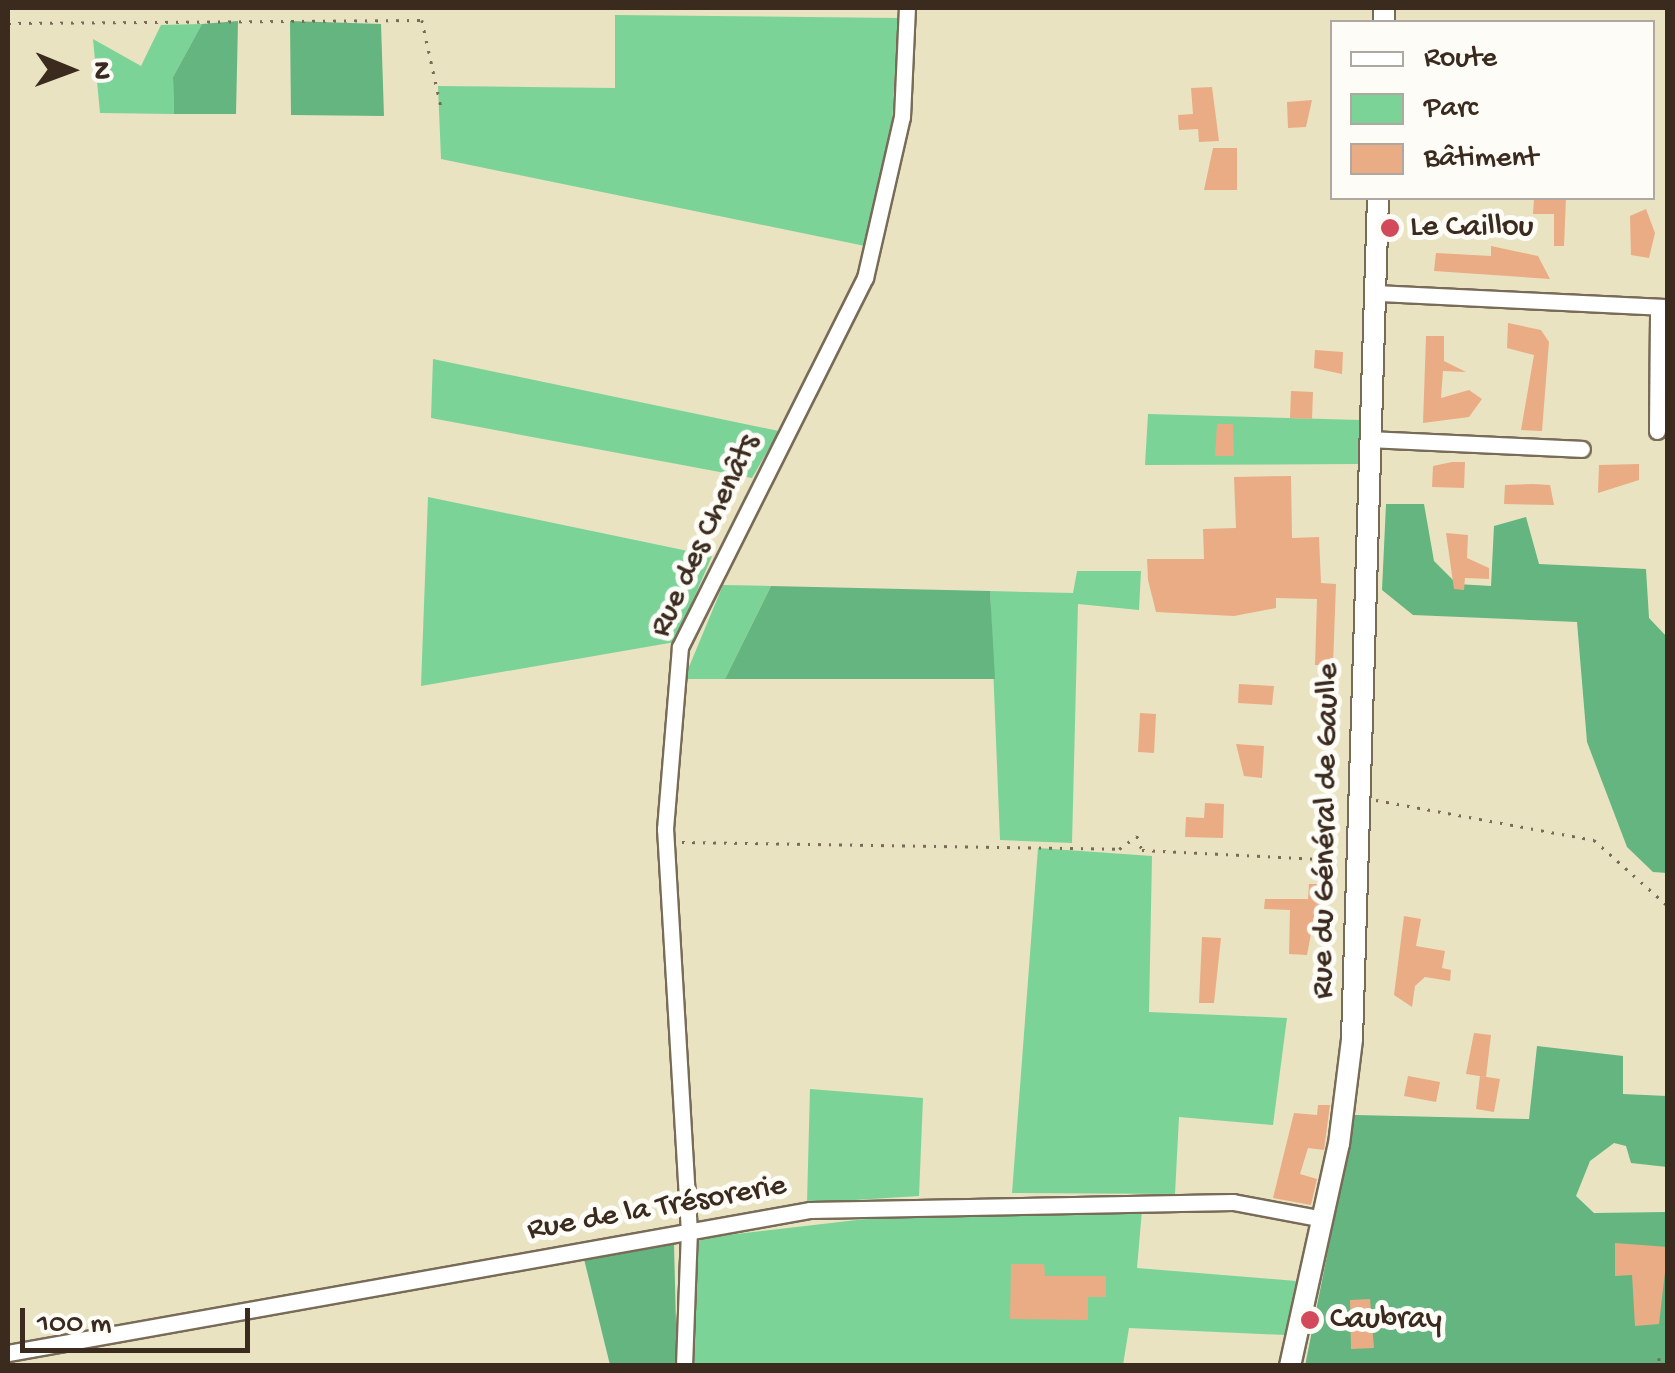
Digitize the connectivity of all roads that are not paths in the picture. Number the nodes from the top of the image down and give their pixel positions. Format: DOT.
graph roads {
  1 [pos="907,8"];
  2 [pos="1378,200"];
  3 [pos="1377,293"];
  4 [pos="1662,307"];
  5 [pos="1662,408"];
  6 [pos="1657,431"];
  7 [pos="1370,439"];
  8 [pos="1582,449"];
  9 [pos="1323,1218"];
  10 [pos="689,1232"];
  11 [pos="8,1353"];
  12 [pos="684,1366"];
  13 [pos="1290,1366"];
  1 -- 10 [label="street, Rue des Chenâts"];
  2 -- 3 [label="main road, Rue du Général de Gaulle"];
  3 -- 4 [label="street"];
  3 -- 7 [label="main road, Rue du Général de Gaulle"];
  4 -- 5 [label="street"];
  5 -- 6 [label="street"];
  7 -- 8 [label="street"];
  7 -- 9 [label="main road, Rue du Général de Gaulle"];
  9 -- 10 [label="street, Rue de la Trésorerie"];
  9 -- 13 [label="main road, Rue du Général de Gaulle"];
  10 -- 11 [label="street, Rue de la Trésorerie"];
  10 -- 12 [label="street, Rue des Chenâts"];
}
